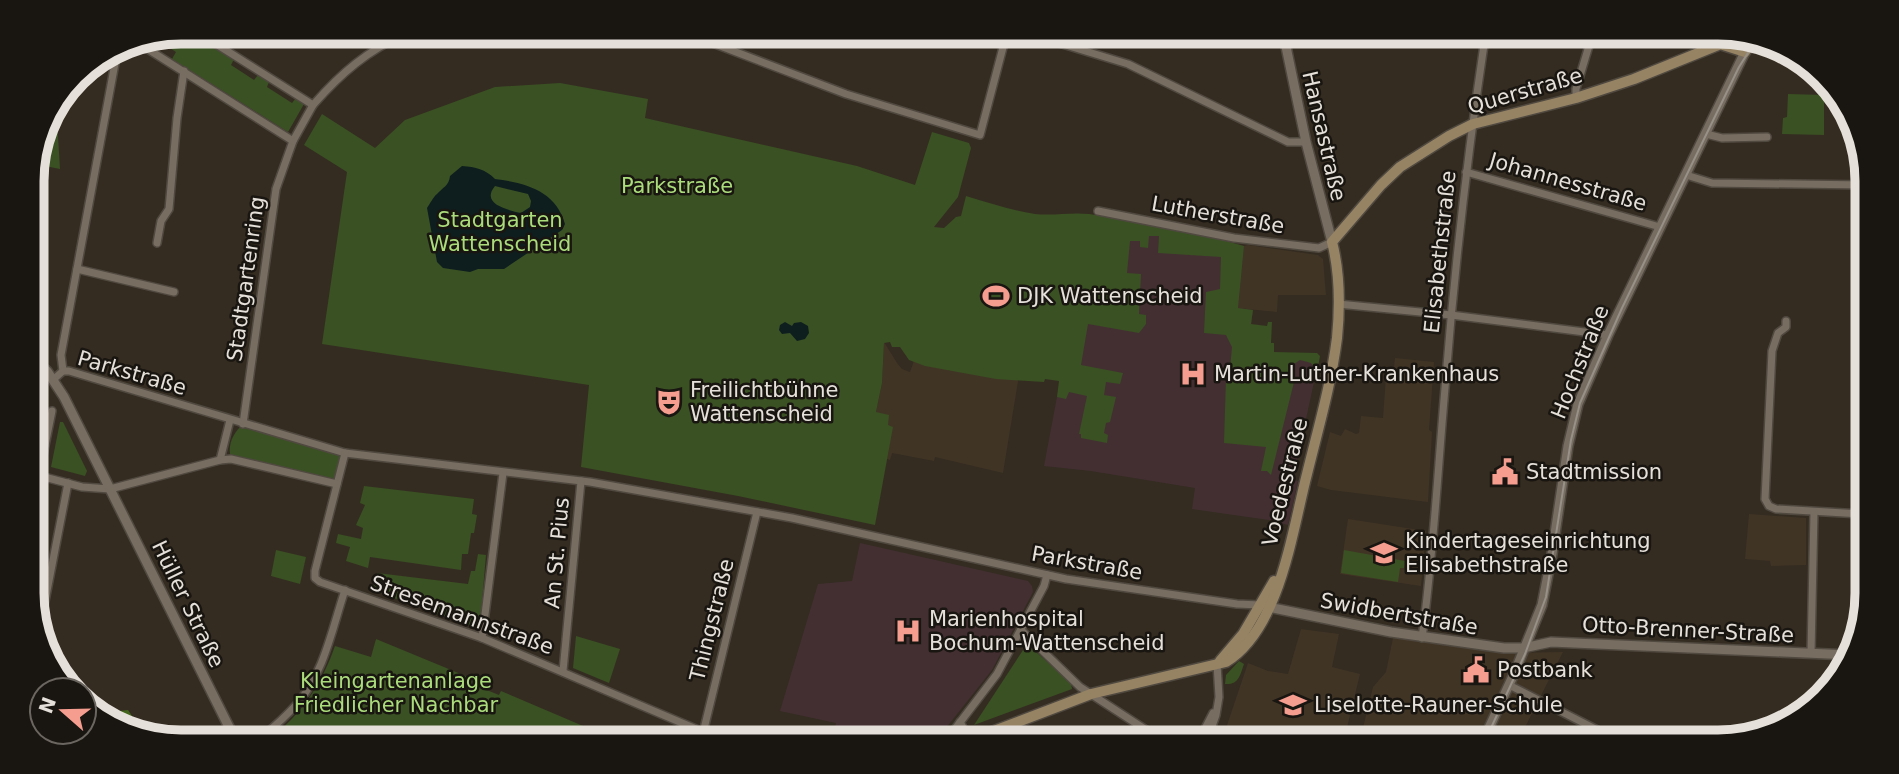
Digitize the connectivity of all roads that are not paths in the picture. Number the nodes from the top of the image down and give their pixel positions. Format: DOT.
graph roads {
  1 [pos="216,44"];
  2 [pos="382,44"];
  3 [pos="715,44"];
  4 [pos="1004,44"];
  5 [pos="1063,44"];
  6 [pos="1285,44"];
  7 [pos="1484,44"];
  8 [pos="1590,44"];
  9 [pos="1722,44"];
  10 [pos="1733,45"];
  11 [pos="1748,47"];
  12 [pos="147,48"];
  13 [pos="1745,52"];
  14 [pos="114,61"];
  15 [pos="184,71"];
  16 [pos="1576,98"];
  17 [pos="313,106"];
  18 [pos="1473,124"];
  19 [pos="1706,134"];
  20 [pos="1767,138"];
  21 [pos="293,141"];
  22 [pos="1306,142"];
  23 [pos="1466,172"];
  24 [pos="1686,175"];
  25 [pos="1855,185"];
  26 [pos="1098,211"];
  27 [pos="1660,227"];
  28 [pos="1332,242"];
  29 [pos="157,243"];
  30 [pos="77,270"];
  31 [pos="174,292"];
  32 [pos="1338,304"];
  33 [pos="1451,315"];
  34 [pos="1786,321"];
  35 [pos="1608,335"];
  36 [pos="44,369"];
  37 [pos="63,371"];
  38 [pos="54,379"];
  39 [pos="52,411"];
  40 [pos="230,420"];
  41 [pos="243,424"];
  42 [pos="44,443"];
  43 [pos="345,453"];
  44 [pos="220,460"];
  45 [pos="503,473"];
  46 [pos="44,477"];
  47 [pos="581,481"];
  48 [pos="68,483"];
  49 [pos="337,484"];
  50 [pos="110,489"];
  51 [pos="757,512"];
  52 [pos="1814,512"];
  53 [pos="1855,514"];
  54 [pos="1046,575"];
  55 [pos="345,590"];
  56 [pos="45,603"];
  57 [pos="1237,604"];
  58 [pos="1264,606"];
  59 [pos="1250,623"];
  60 [pos="1021,630"];
  61 [pos="482,638"];
  62 [pos="1422,638"];
  63 [pos="1525,647"];
  64 [pos="1811,653"];
  65 [pos="1841,655"];
  66 [pos="1217,664"];
  67 [pos="563,671"];
  68 [pos="1509,685"];
  69 [pos="1091,694"];
  70 [pos="1216,710"];
  71 [pos="960,722"];
  72 [pos="230,730"];
  73 [pos="269,730"];
  74 [pos="694,730"];
  75 [pos="704,730"];
  76 [pos="954,730"];
  77 [pos="966,730"];
  78 [pos="993,730"];
  79 [pos="1146,730"];
  80 [pos="1205,730"];
  81 [pos="1211,730"];
  82 [pos="1488,730"];
  83 [pos="1597,730"];
  1 -- 17 [label="street"];
  2 -- 17 [label="street, Stadtgartenring"];
  3 -- 4 [label="street"];
  5 -- 22 [label="street"];
  6 -- 22 [label="street, Hansastraße"];
  7 -- 18 [label="street, Elisabethstraße"];
  8 -- 16 [label="street"];
  9 -- 16 [label="main road, Querstraße"];
  10 -- 13 [label="main road, Querstraße"];
  11 -- 13 [label="main road"];
  12 -- 15 [label="street"];
  13 -- 19 [label="street, Hochstraße"];
  14 -- 30 [label="street"];
  15 -- 21 [label="street"];
  15 -- 29 [label="street"];
  16 -- 18 [label="main road, Querstraße"];
  17 -- 21 [label="street, Stadtgartenring"];
  18 -- 23 [label="street, Elisabethstraße"];
  18 -- 28 [label="main road, Querstraße"];
  19 -- 20 [label="street"];
  19 -- 24 [label="street, Hochstraße"];
  21 -- 41 [label="street, Stadtgartenring"];
  22 -- 28 [label="street, Hansastraße"];
  23 -- 27 [label="street, Johannesstraße"];
  23 -- 33 [label="street, Elisabethstraße"];
  24 -- 25 [label="street"];
  24 -- 27 [label="street, Hochstraße"];
  26 -- 28 [label="street, Lutherstraße"];
  27 -- 35 [label="street, Hochstraße"];
  28 -- 32 [label="main road, Voedestraße"];
  30 -- 31 [label="street"];
  30 -- 37 [label="street"];
  32 -- 33 [label="street"];
  32 -- 58 [label="main road, Voedestraße"];
  33 -- 35 [label="street"];
  33 -- 62 [label="street, Elisabethstraße"];
  34 -- 52 [label="street"];
  35 -- 63 [label="street, Hochstraße"];
  36 -- 38 [label="street, Parkstraße"];
  37 -- 38 [label="street, Parkstraße"];
  37 -- 40 [label="street, Parkstraße"];
  38 -- 50 [label="street, Hüller Straße"];
  39 -- 42 [label="street"];
  40 -- 41 [label="street, Parkstraße"];
  40 -- 44 [label="street"];
  41 -- 43 [label="street, Parkstraße"];
  43 -- 45 [label="street, Parkstraße"];
  43 -- 49 [label="street, Stresemannstraße"];
  44 -- 49 [label="street"];
  44 -- 50 [label="street"];
  45 -- 47 [label="street, Parkstraße"];
  45 -- 61 [label="street"];
  46 -- 48 [label="street"];
  47 -- 51 [label="street, Parkstraße"];
  47 -- 67 [label="street, An St. Pius"];
  48 -- 50 [label="street"];
  48 -- 56 [label="street"];
  49 -- 55 [label="street, Stresemannstraße"];
  50 -- 72 [label="street, Hüller Straße"];
  51 -- 54 [label="street, Parkstraße"];
  51 -- 75 [label="street, Thingstraße"];
  52 -- 53 [label="street"];
  52 -- 64 [label="street"];
  54 -- 57 [label="street, Parkstraße"];
  54 -- 60 [label="street"];
  55 -- 61 [label="street, Stresemannstraße"];
  55 -- 73 [label="street"];
  57 -- 58 [label="street, Parkstraße"];
  57 -- 59 [label="street"];
  58 -- 59 [label="main road, Voedestraße"];
  58 -- 62 [label="street, Swidbertstraße"];
  58 -- 66 [label="main road, Voedestraße"];
  59 -- 66 [label="main road, Voedestraße"];
  60 -- 69 [label="street"];
  60 -- 71 [label="street"];
  61 -- 67 [label="street, Stresemannstraße"];
  62 -- 63 [label="street, Swidbertstraße"];
  63 -- 64 [label="street, Otto-Brenner-Straße"];
  63 -- 68 [label="street, Hochstraße"];
  64 -- 65 [label="street, Otto-Brenner-Straße"];
  66 -- 69 [label="main road"];
  66 -- 70 [label="street"];
  67 -- 74 [label="street, Stresemannstraße"];
  68 -- 82 [label="street, Hochstraße"];
  68 -- 83 [label="street"];
  69 -- 78 [label="main road"];
  69 -- 79 [label="street"];
  70 -- 80 [label="street"];
  70 -- 81 [label="street"];
  71 -- 76 [label="street"];
  71 -- 77 [label="street"];
}
